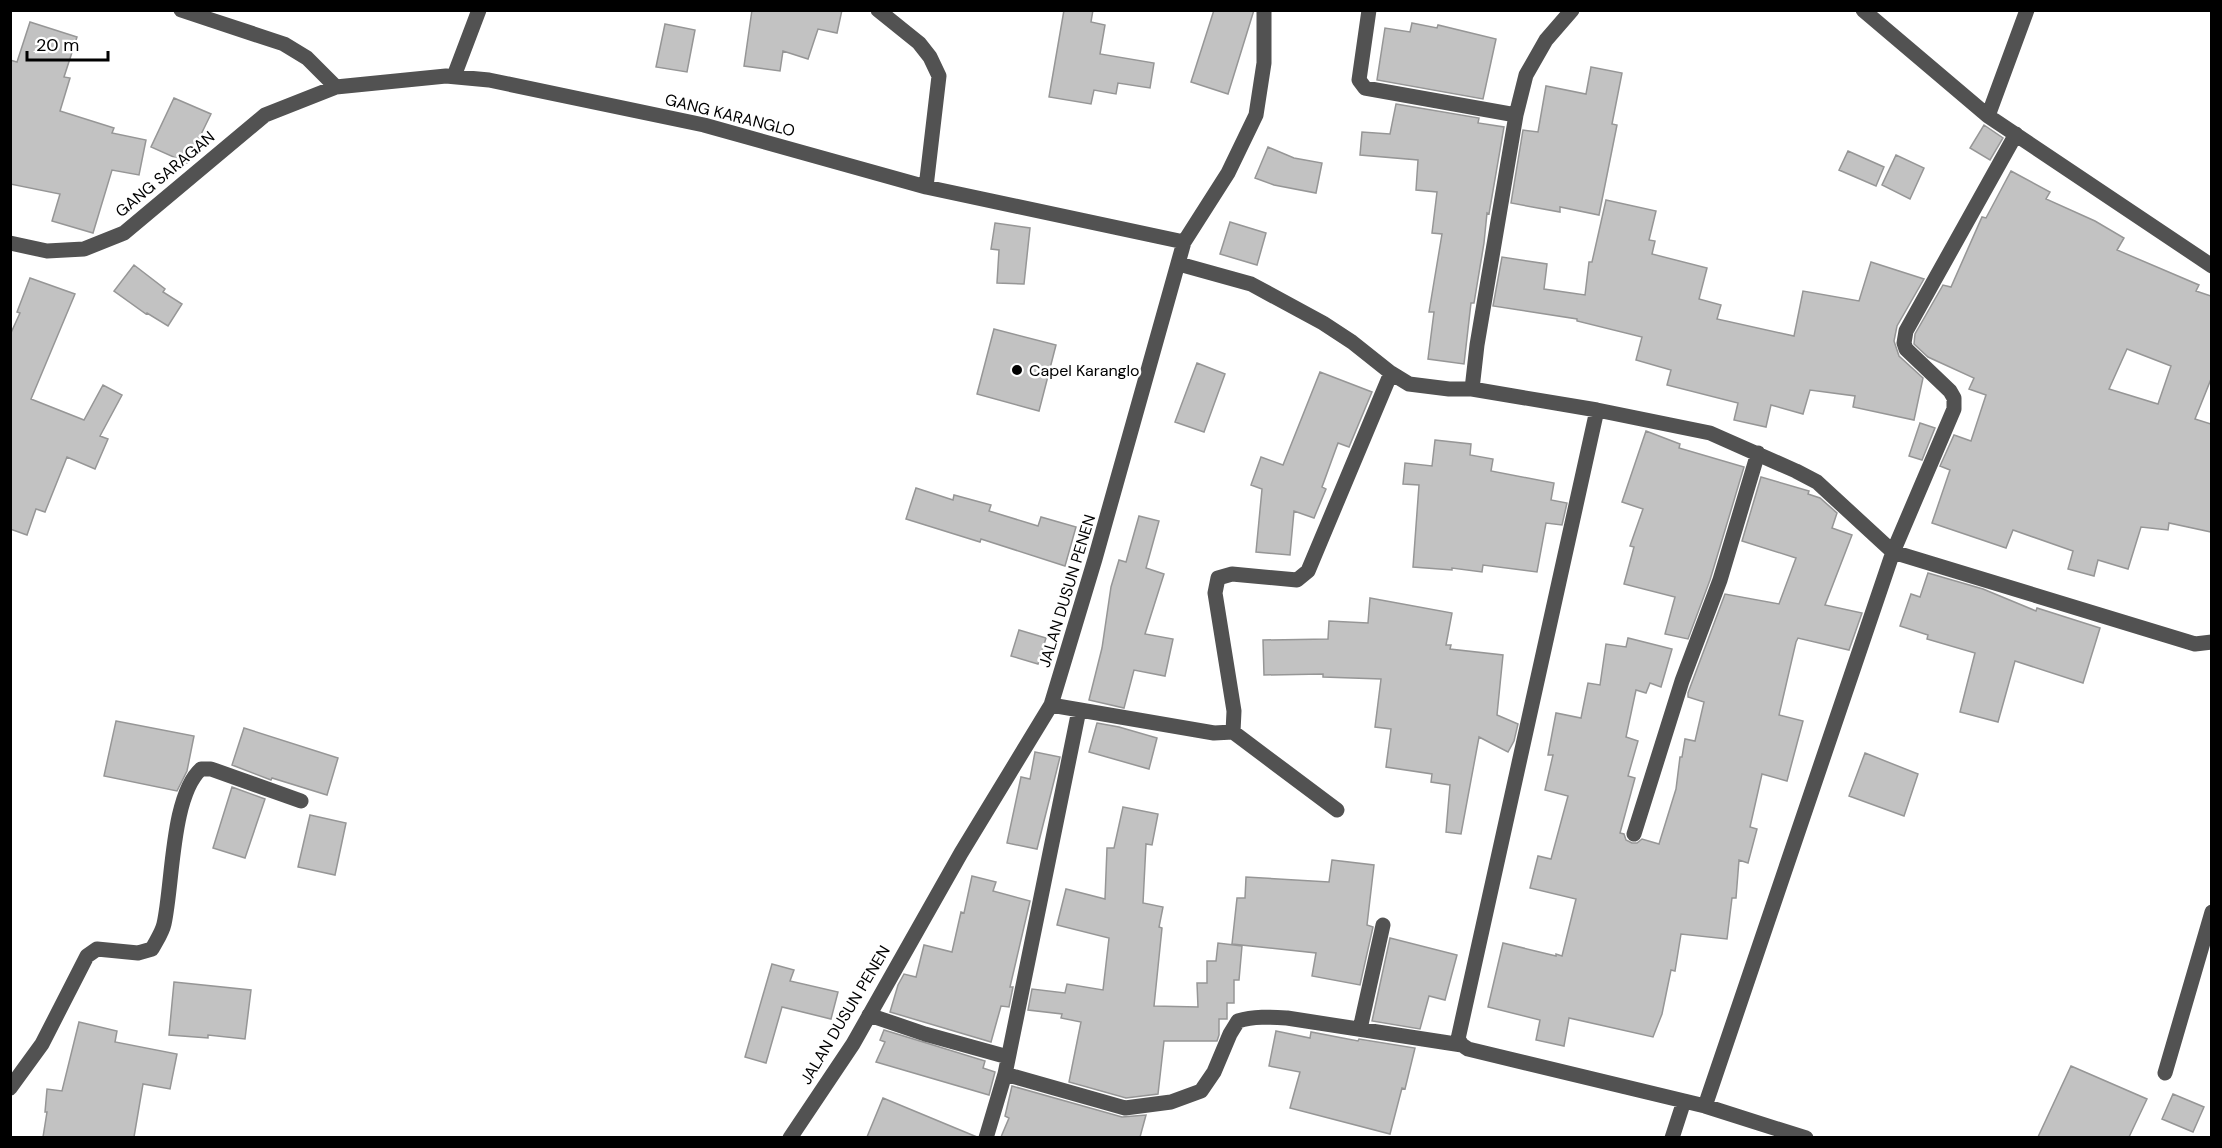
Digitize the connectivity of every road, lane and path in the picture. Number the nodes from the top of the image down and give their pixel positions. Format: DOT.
graph roads {
  1 [pos="181,10"];
  2 [pos="479,10"];
  3 [pos="878,10"];
  4 [pos="1264,10"];
  5 [pos="1369,10"];
  6 [pos="1572,10"];
  7 [pos="1863,10"];
  8 [pos="2027,10"];
  9 [pos="454,76"];
  10 [pos="336,87"];
  11 [pos="265,115"];
  12 [pos="1516,115"];
  13 [pos="1988,116"];
  14 [pos="2016,134"];
  15 [pos="927,187"];
  16 [pos="1184,242"];
  17 [pos="10,243"];
  18 [pos="1179,264"];
  19 [pos="2211,266"];
  20 [pos="1391,373"];
  21 [pos="1472,390"];
  22 [pos="1597,410"];
  23 [pos="1758,453"];
  24 [pos="1893,552"];
  25 [pos="2211,642"];
  26 [pos="1051,705"];
  27 [pos="1079,710"];
  28 [pos="1226,733"];
  29 [pos="301,801"];
  30 [pos="1337,810"];
  31 [pos="1634,834"];
  32 [pos="2211,912"];
  33 [pos="1383,925"];
  34 [pos="869,1015"];
  35 [pos="1360,1029"];
  36 [pos="1462,1045"];
  37 [pos="1008,1058"];
  38 [pos="2165,1073"];
  39 [pos="1005,1074"];
  40 [pos="10,1089"];
  41 [pos="1684,1101"];
  42 [pos="1705,1106"];
  43 [pos="797,1135"];
  44 [pos="986,1137"];
  45 [pos="1672,1137"];
  46 [pos="1806,1137"];
  1 -- 10 [label="street"];
  2 -- 9 [label="street"];
  3 -- 15 [label="street"];
  4 -- 16 [label="street, JALAN DUSUN PENEN"];
  5 -- 12 [label="street"];
  6 -- 12 [label="street"];
  7 -- 13 [label="street"];
  8 -- 13 [label="street"];
  9 -- 10 [label="street, GANG KARANGLO"];
  9 -- 15 [label="street, GANG KARANGLO"];
  10 -- 11 [label="street, GANG KARANGLO"];
  11 -- 17 [label="street, GANG SARAGAN"];
  12 -- 21 [label="street"];
  13 -- 14 [label="street"];
  14 -- 19 [label="street"];
  14 -- 24 [label="street"];
  15 -- 16 [label="street, GANG KARANGLO"];
  16 -- 18 [label="street, JALAN DUSUN PENEN"];
  18 -- 20 [label="street"];
  18 -- 26 [label="street, JALAN DUSUN PENEN"];
  20 -- 21 [label="street"];
  20 -- 28 [label="street"];
  21 -- 22 [label="street"];
  22 -- 23 [label="street"];
  22 -- 36 [label="street"];
  23 -- 24 [label="street"];
  23 -- 31 [label="street"];
  24 -- 25 [label="street"];
  24 -- 42 [label="street"];
  26 -- 27 [label="street"];
  26 -- 34 [label="street, JALAN DUSUN PENEN"];
  27 -- 28 [label="street"];
  27 -- 37 [label="street"];
  28 -- 30 [label="street"];
  29 -- 40 [label="street"];
  32 -- 38 [label="street"];
  33 -- 35 [label="street"];
  34 -- 37 [label="street"];
  34 -- 43 [label="street, JALAN DUSUN PENEN"];
  35 -- 36 [label="street"];
  35 -- 39 [label="street"];
  36 -- 41 [label="street"];
  37 -- 39 [label="street"];
  39 -- 44 [label="street"];
  41 -- 42 [label="street"];
  41 -- 45 [label="street"];
  42 -- 46 [label="street"];
}
